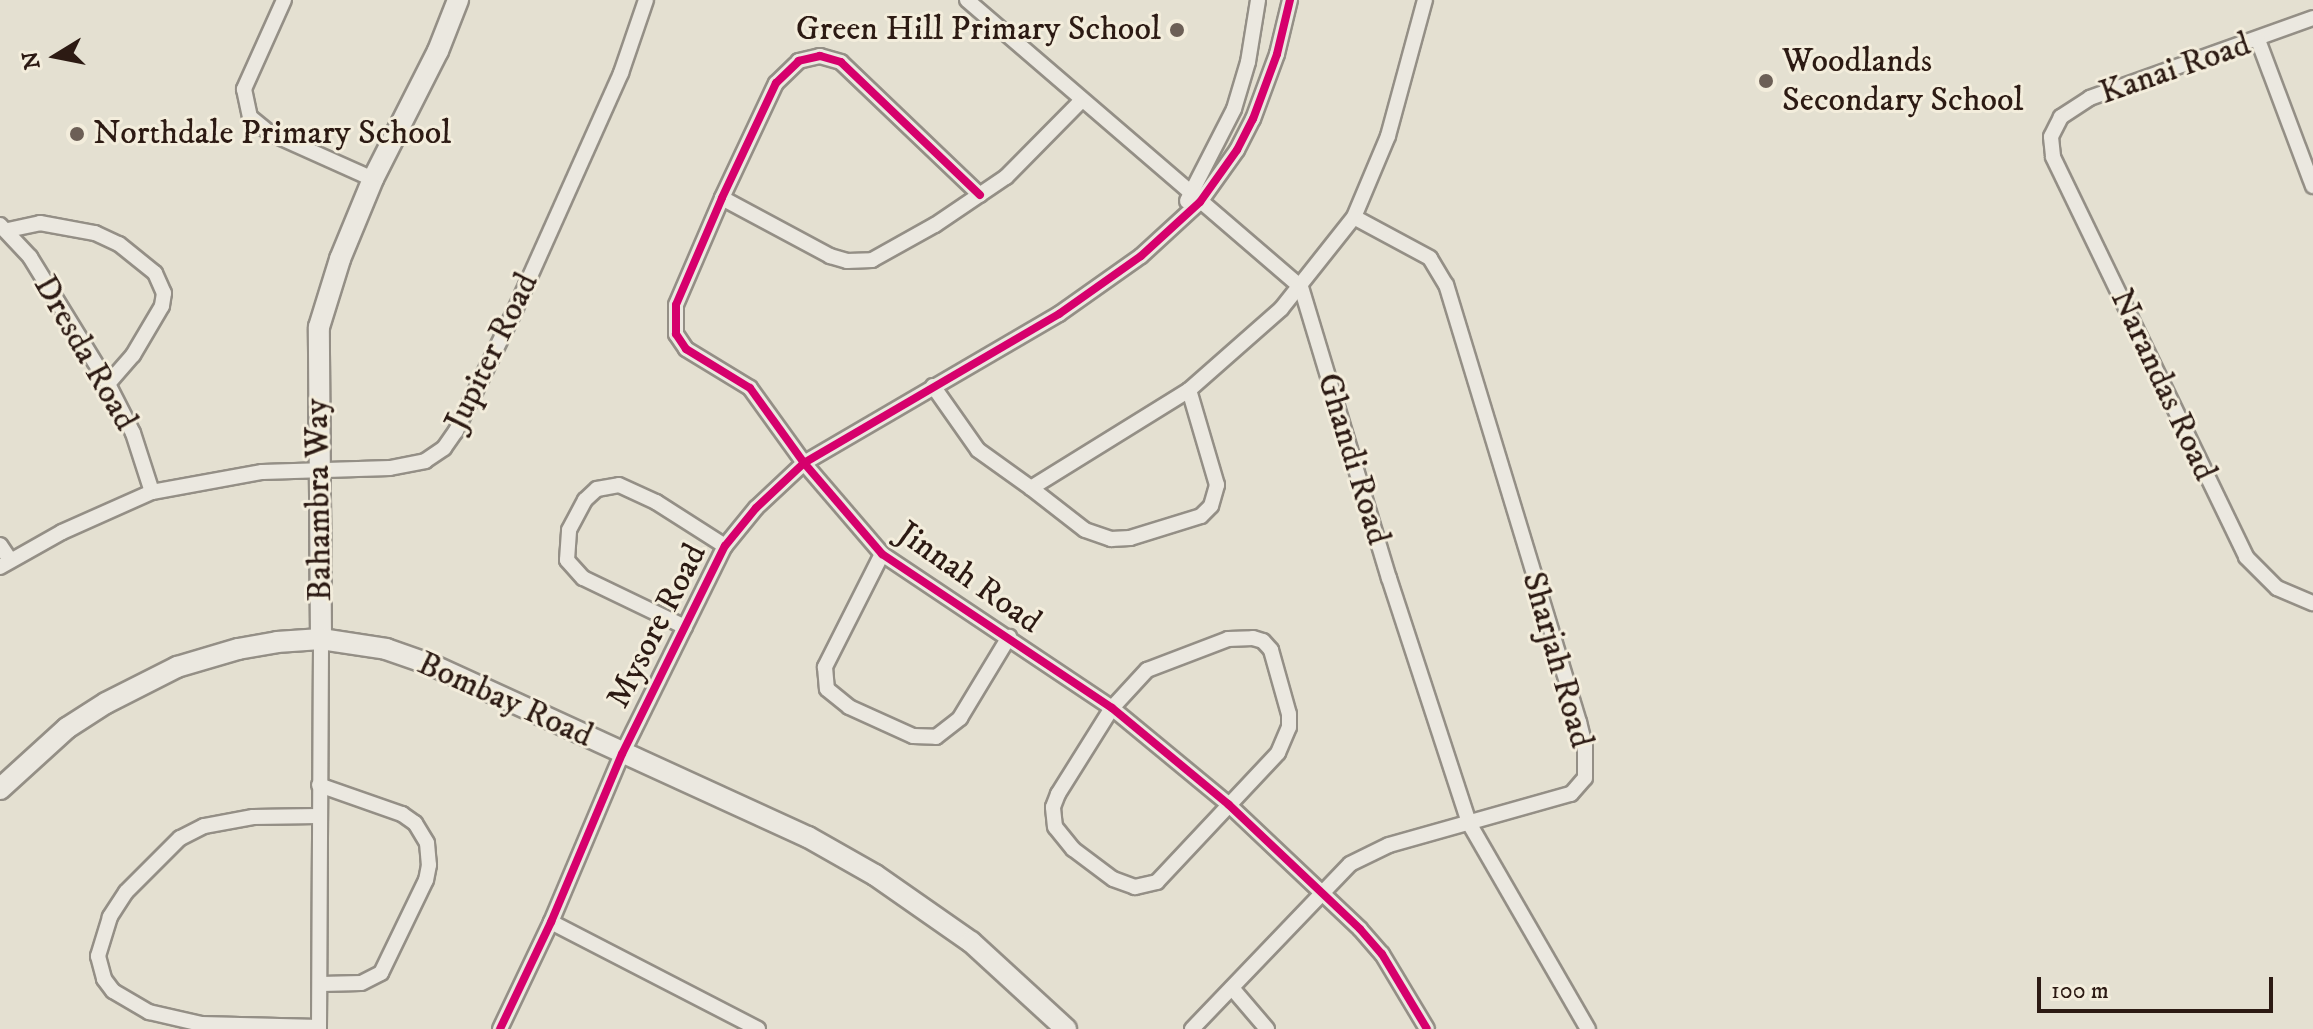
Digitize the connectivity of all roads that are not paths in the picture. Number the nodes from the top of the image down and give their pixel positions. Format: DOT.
graph roads {
  1 [pos="284,0"];
  2 [pos="458,0"];
  3 [pos="646,0"];
  4 [pos="967,0"];
  5 [pos="1258,0"];
  6 [pos="1290,0"];
  7 [pos="1425,0"];
  8 [pos="2313,18"];
  9 [pos="2258,40"];
  10 [pos="1081,101"];
  11 [pos="2051,137"];
  12 [pos="373,179"];
  13 [pos="2313,186"];
  14 [pos="980,195"];
  15 [pos="722,198"];
  16 [pos="1195,198"];
  17 [pos="1354,217"];
  18 [pos="4,228"];
  19 [pos="1301,287"];
  20 [pos="108,384"];
  21 [pos="933,386"];
  22 [pos="1189,390"];
  23 [pos="804,463"];
  24 [pos="319,469"];
  25 [pos="1031,488"];
  26 [pos="152,492"];
  27 [pos="0,545"];
  28 [pos="725,546"];
  29 [pos="882,554"];
  30 [pos="5,564"];
  31 [pos="2313,603"];
  32 [pos="685,627"];
  33 [pos="1009,637"];
  34 [pos="321,639"];
  35 [pos="1112,708"];
  36 [pos="622,754"];
  37 [pos="319,785"];
  38 [pos="0,789"];
  39 [pos="1228,804"];
  40 [pos="318,816"];
  41 [pos="1469,823"];
  42 [pos="1320,892"];
  43 [pos="551,922"];
  44 [pos="321,984"];
  45 [pos="1232,988"];
  46 [pos="319,1028"];
  47 [pos="500,1029"];
  48 [pos="758,1029"];
  49 [pos="1066,1029"];
  50 [pos="1192,1029"];
  51 [pos="1267,1029"];
  52 [pos="1427,1029"];
  53 [pos="1588,1029"];
  1 -- 12 [label="street"];
  2 -- 12 [label="street, Bahambra Way"];
  3 -- 24 [label="street, Jupiter Road"];
  4 -- 10 [label="street"];
  5 -- 16 [label="street, Mysore Road"];
  6 -- 16 [label="street, Mysore Road"];
  7 -- 17 [label="street"];
  8 -- 9 [label="street, Kanai Road"];
  9 -- 11 [label="street, Kanai Road"];
  9 -- 13 [label="street"];
  10 -- 14 [label="street"];
  10 -- 16 [label="street"];
  11 -- 31 [label="street, Narandas Road"];
  12 -- 24 [label="street, Bahambra Way"];
  14 -- 15 [label="street"];
  14 -- 15 [label="street, Jinnah Road"];
  15 -- 23 [label="street, Jinnah Road"];
  16 -- 19 [label="street"];
  16 -- 21 [label="street, Mysore Road"];
  17 -- 19 [label="street"];
  17 -- 41 [label="street, Sharjah Road"];
  18 -- 20 [label="street, Dresda Road"];
  18 -- 20 [label="street"];
  19 -- 22 [label="street"];
  19 -- 41 [label="street, Ghandi Road"];
  20 -- 26 [label="street, Dresda Road"];
  21 -- 23 [label="street, Mysore Road"];
  21 -- 25 [label="street"];
  22 -- 25 [label="street"];
  22 -- 25 [label="street"];
  23 -- 28 [label="street, Mysore Road"];
  23 -- 29 [label="street, Jinnah Road"];
  24 -- 26 [label="street, Jupiter Road"];
  24 -- 34 [label="street, Bahambra Way"];
  26 -- 30 [label="street, Jupiter Road"];
  27 -- 30 [label="street"];
  28 -- 32 [label="street, Mysore Road"];
  28 -- 32 [label="street, Mysore Road"];
  29 -- 33 [label="street, Jinnah Road"];
  29 -- 33 [label="street"];
  32 -- 36 [label="street, Mysore Road"];
  33 -- 35 [label="street, Jinnah Road"];
  34 -- 36 [label="street, Bombay Road"];
  34 -- 37 [label="street, Bahambra Way"];
  34 -- 38 [label="street, Bombay Road"];
  35 -- 39 [label="street, Jinnah Road"];
  35 -- 39 [label="street"];
  35 -- 39 [label="street"];
  36 -- 43 [label="street, Mysore Road"];
  36 -- 49 [label="street, Bombay Road"];
  37 -- 40 [label="street, Bahambra Way"];
  37 -- 44 [label="street"];
  39 -- 42 [label="street, Jinnah Road"];
  40 -- 44 [label="street, Bahambra Way"];
  40 -- 46 [label="street"];
  41 -- 42 [label="street, Sharjah Road"];
  41 -- 53 [label="street, Ghandi Road"];
  42 -- 45 [label="street, Sharjah Road"];
  42 -- 52 [label="street, Jinnah Road"];
  43 -- 47 [label="street, Mysore Road"];
  43 -- 48 [label="street"];
  44 -- 46 [label="street, Bahambra Way"];
  45 -- 50 [label="street, Sharjah Road"];
  45 -- 51 [label="street"];
}
